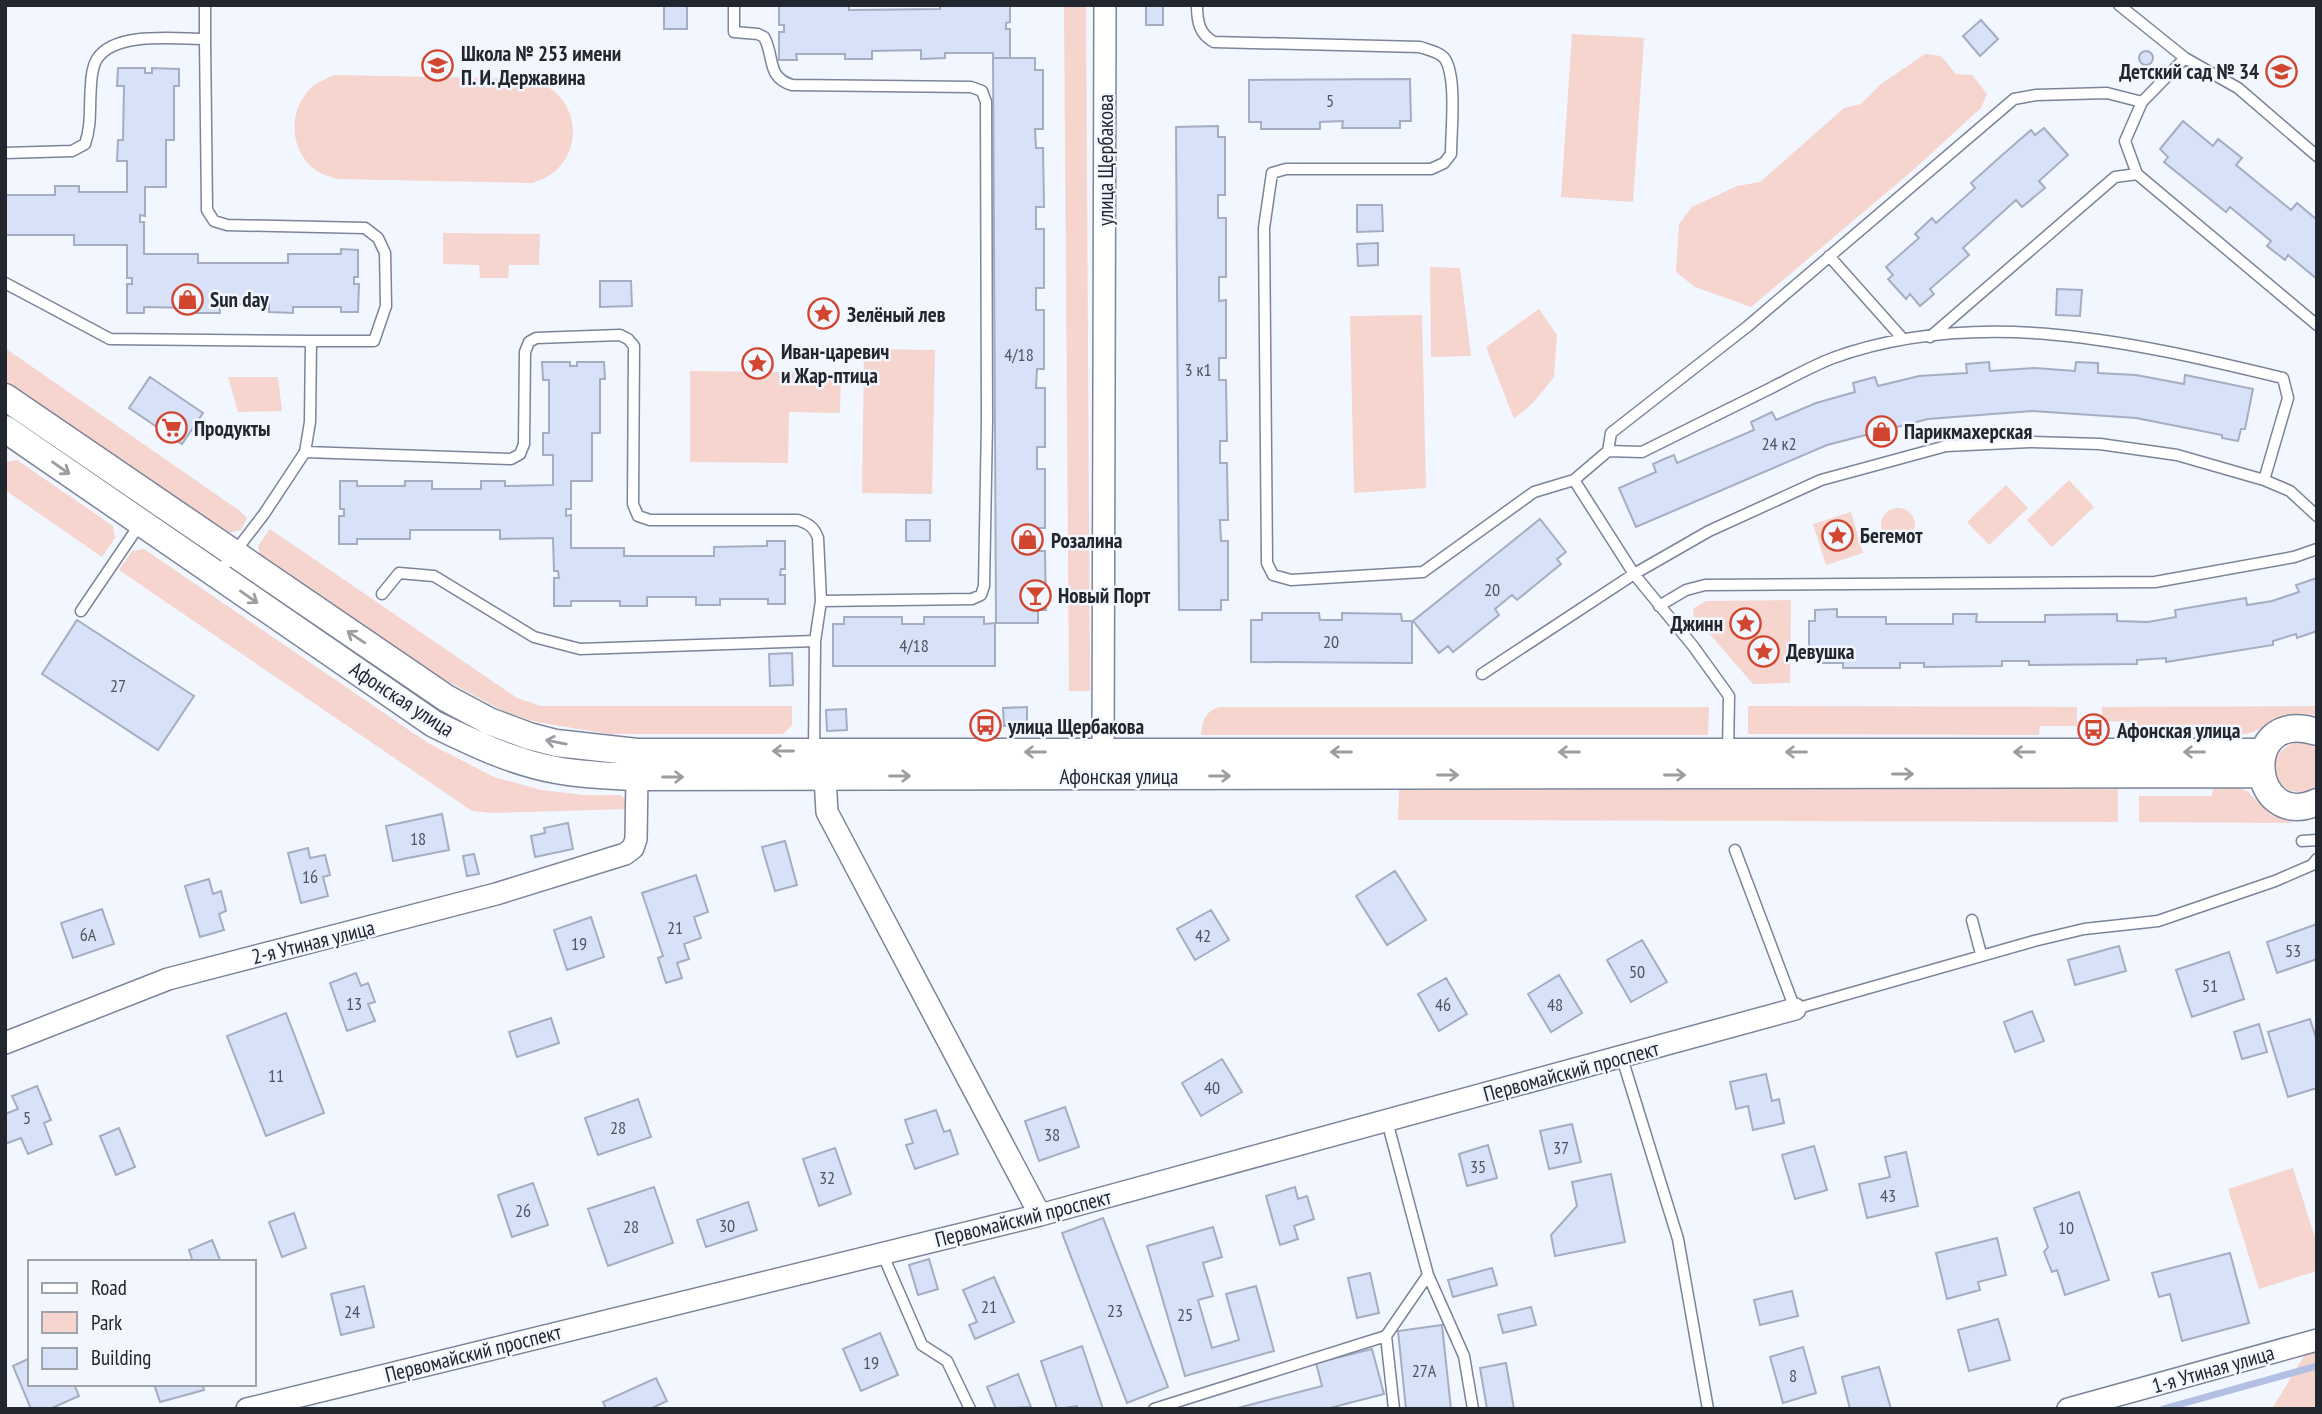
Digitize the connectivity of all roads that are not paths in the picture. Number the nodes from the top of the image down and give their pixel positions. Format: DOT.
graph roads {
  1 [pos="205,5"];
  2 [pos="734,5"];
  3 [pos="1105,5"];
  4 [pos="1197,5"];
  5 [pos="2119,5"];
  6 [pos="205,39"];
  7 [pos="2185,58"];
  8 [pos="2142,102"];
  9 [pos="5,153"];
  10 [pos="2317,156"];
  11 [pos="2137,174"];
  12 [pos="1829,256"];
  13 [pos="5,283"];
  14 [pos="2317,325"];
  15 [pos="1930,337"];
  16 [pos="1903,339"];
  17 [pos="311,341"];
  18 [pos="15,404"];
  19 [pos="8,431"];
  20 [pos="1608,450"];
  21 [pos="305,452"];
  22 [pos="1574,480"];
  23 [pos="2264,480"];
  24 [pos="156,500"];
  25 [pos="2317,516"];
  26 [pos="141,523"];
  27 [pos="2317,549"];
  28 [pos="234,554"];
  29 [pos="1634,574"];
  30 [pos="217,575"];
  31 [pos="382,594"];
  32 [pos="821,601"];
  33 [pos="1659,606"];
  34 [pos="81,611"];
  35 [pos="815,641"];
  36 [pos="1482,674"];
  37 [pos="2317,732"];
  38 [pos="814,751"];
  39 [pos="1728,763"];
  40 [pos="2261,763"];
  41 [pos="637,764"];
  42 [pos="1103,764"];
  43 [pos="825,777"];
  44 [pos="2314,808"];
  45 [pos="2317,840"];
  46 [pos="2302,841"];
  47 [pos="1735,850"];
  48 [pos="2317,859"];
  49 [pos="1972,920"];
  50 [pos="1981,954"];
  51 [pos="1795,1009"];
  52 [pos="5,1043"];
  53 [pos="1622,1058"];
  54 [pos="1387,1121"];
  55 [pos="1040,1215"];
  56 [pos="882,1253"];
  57 [pos="1428,1275"];
  58 [pos="1386,1336"];
  59 [pos="2317,1340"];
  60 [pos="247,1409"];
  61 [pos="970,1409"];
  62 [pos="1154,1409"];
  63 [pos="1393,1409"];
  64 [pos="1473,1409"];
  65 [pos="1708,1409"];
  66 [pos="2068,1409"];
  1 -- 6 [label="lane"];
  2 -- 32 [label="lane"];
  3 -- 42 [label="street, улица Щербакова"];
  4 -- 22 [label="lane"];
  5 -- 7 [label="lane"];
  6 -- 9 [label="lane"];
  6 -- 17 [label="lane"];
  7 -- 8 [label="lane"];
  7 -- 10 [label="lane"];
  8 -- 11 [label="lane"];
  8 -- 12 [label="lane"];
  11 -- 14 [label="lane"];
  11 -- 15 [label="lane"];
  12 -- 16 [label="lane"];
  12 -- 20 [label="lane"];
  13 -- 17 [label="lane"];
  15 -- 16 [label="lane"];
  15 -- 23 [label="lane"];
  16 -- 20 [label="lane"];
  17 -- 21 [label="lane"];
  18 -- 19 [label="lane"];
  18 -- 24 [label="street, Афонская улица"];
  19 -- 26 [label="street, Афонская улица, one-way"];
  20 -- 22 [label="lane"];
  21 -- 28 [label="lane"];
  21 -- 32 [label="lane"];
  22 -- 29 [label="lane"];
  23 -- 25 [label="lane"];
  23 -- 29 [label="lane"];
  24 -- 26 [label="lane"];
  24 -- 28 [label="street, Афонская улица"];
  26 -- 30 [label="street, Афонская улица"];
  26 -- 34 [label="lane"];
  27 -- 33 [label="lane"];
  28 -- 30 [label="lane"];
  41 -- 28 [label="street, Афонская улица, one-way"];
  29 -- 33 [label="lane"];
  29 -- 36 [label="lane"];
  30 -- 41 [label="street, Афонская улица, one-way"];
  31 -- 35 [label="lane"];
  32 -- 35 [label="lane"];
  33 -- 39 [label="lane"];
  35 -- 38 [label="lane"];
  37 -- 40 [label="street"];
  38 -- 41 [label="street, Афонская улица, one-way"];
  42 -- 38 [label="street, Афонская улица, one-way"];
  38 -- 43 [label="lane"];
  39 -- 40 [label="street, Афонская улица"];
  39 -- 42 [label="street, Афонская улица"];
  40 -- 44 [label="street"];
  41 -- 43 [label="street, Афонская улица, one-way"];
  41 -- 52 [label="street, 2-я Утиная улица"];
  43 -- 42 [label="street, Афонская улица, one-way"];
  43 -- 55 [label="street"];
  45 -- 46 [label="lane"];
  47 -- 51 [label="lane"];
  48 -- 50 [label="lane"];
  49 -- 50 [label="lane"];
  50 -- 51 [label="lane"];
  51 -- 53 [label="street, Первомайский проспект"];
  53 -- 54 [label="street, Первомайский проспект"];
  53 -- 65 [label="lane"];
  54 -- 55 [label="street, Первомайский проспект"];
  54 -- 57 [label="lane"];
  55 -- 56 [label="street, Первомайский проспект"];
  56 -- 60 [label="street, Первомайский проспект"];
  56 -- 61 [label="lane"];
  57 -- 58 [label="lane"];
  57 -- 64 [label="lane"];
  58 -- 62 [label="lane"];
  58 -- 63 [label="lane"];
  59 -- 66 [label="street, 1-я Утиная улица"];
}
